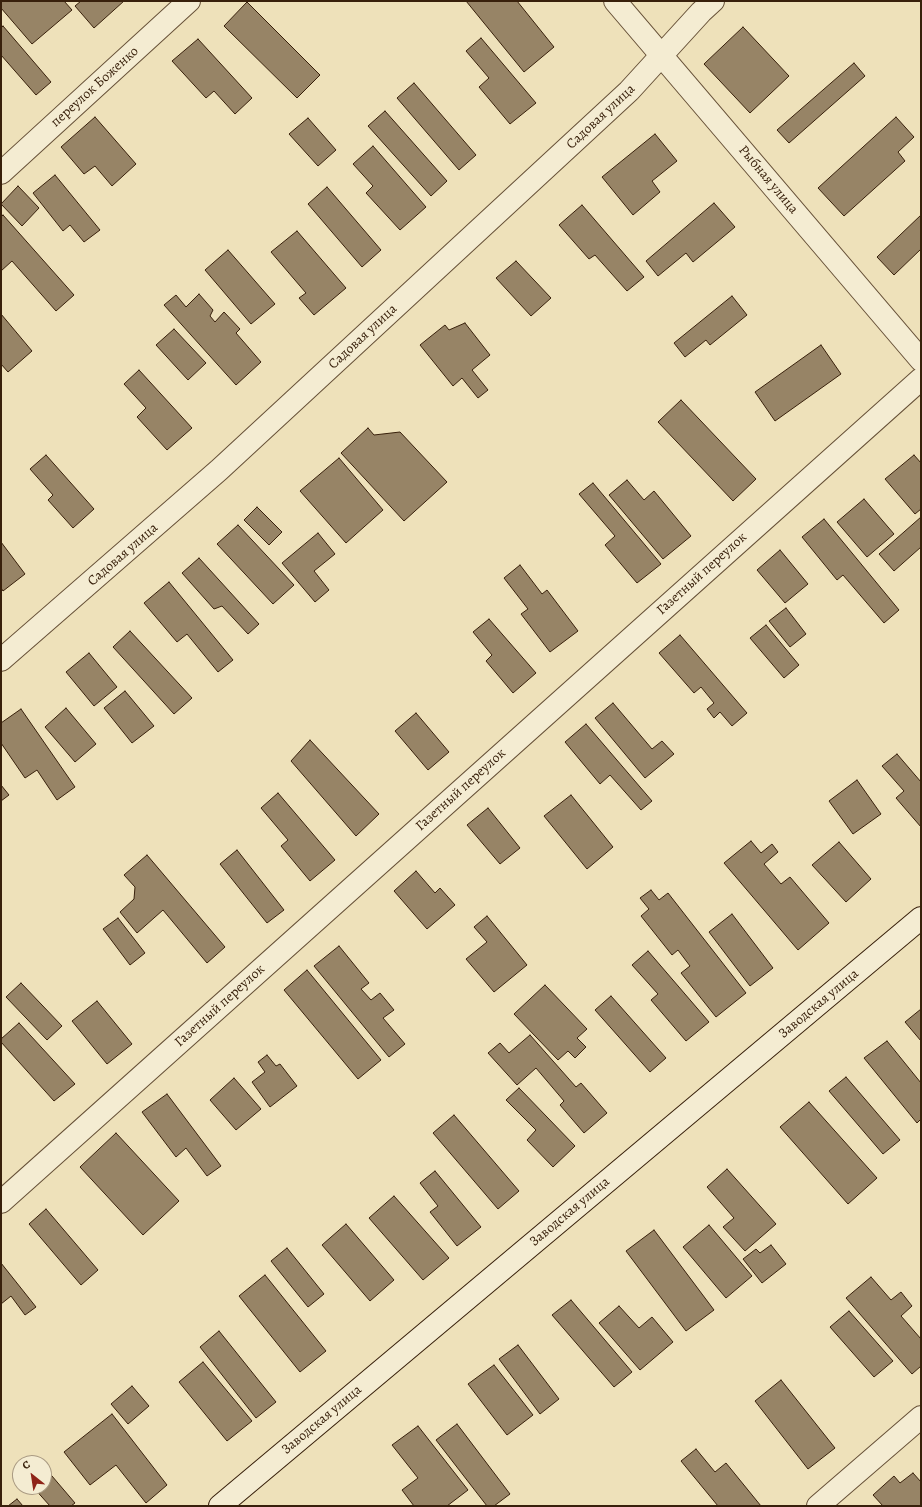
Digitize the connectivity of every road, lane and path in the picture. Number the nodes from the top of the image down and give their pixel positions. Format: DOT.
graph roads {
  1 [pos="189,1"];
  2 [pos="615,1"];
  3 [pos="713,1"];
  4 [pos="662,56"];
  5 [pos="1,173"];
  6 [pos="921,360"];
  7 [pos="921,378"];
  8 [pos="1,660"];
  9 [pos="921,918"];
  10 [pos="1,1202"];
  11 [pos="921,1417"];
  12 [pos="220,1506"];
  13 [pos="818,1506"];
  1 -- 5 [label="street, переулок Боженко"];
  2 -- 4 [label="street, Рыбная улица"];
  3 -- 4 [label="street, Садовая улица"];
  4 -- 6 [label="street, Рыбная улица"];
  4 -- 8 [label="street, Садовая улица"];
  7 -- 10 [label="street, Газетный переулок"];
  9 -- 12 [label="street, Заводская улица"];
  11 -- 13 [label="street"];
}
